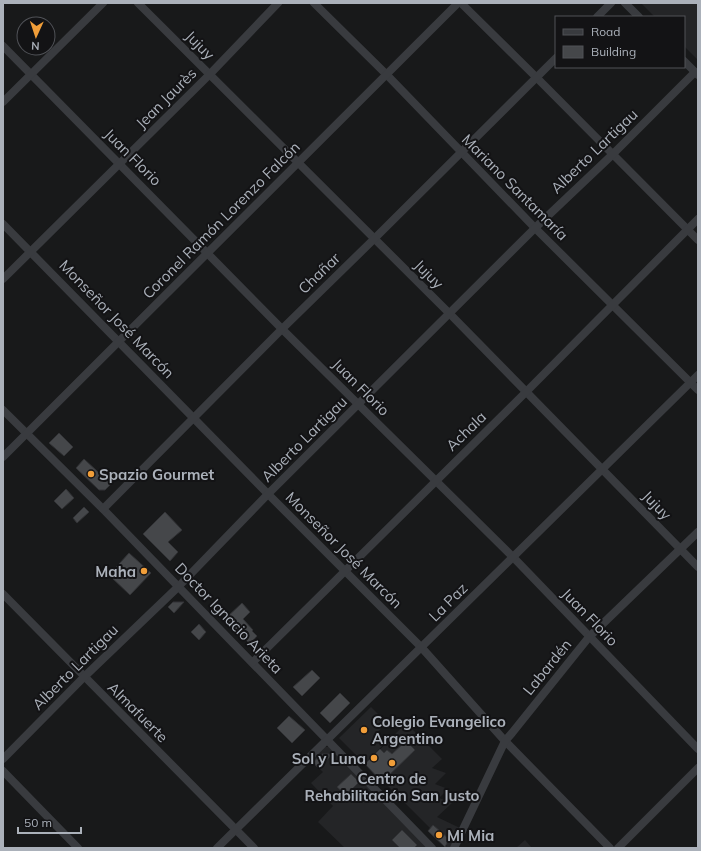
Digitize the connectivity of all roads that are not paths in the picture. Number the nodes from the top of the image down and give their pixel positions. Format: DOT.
graph roads {
  1 [pos="102,3"];
  2 [pos="138,3"];
  3 [pos="278,3"];
  4 [pos="314,3"];
  5 [pos="459,3"];
  6 [pos="611,3"];
  7 [pos="625,3"];
  8 [pos="598,16"];
  9 [pos="638,16"];
  10 [pos="3,46"];
  11 [pos="555,59"];
  12 [pos="685,62"];
  13 [pos="696,73"];
  14 [pos="31,74"];
  15 [pos="210,74"];
  16 [pos="387,75"];
  17 [pos="537,78"];
  18 [pos="3,102"];
  19 [pos="461,152"];
  20 [pos="612,155"];
  21 [pos="298,162"];
  22 [pos="120,164"];
  23 [pos="698,219"];
  24 [pos="3,224"];
  25 [pos="535,228"];
  26 [pos="687,229"];
  27 [pos="374,239"];
  28 [pos="698,240"];
  29 [pos="31,252"];
  30 [pos="208,253"];
  31 [pos="3,280"];
  32 [pos="613,305"];
  33 [pos="450,314"];
  34 [pos="282,328"];
  35 [pos="119,341"];
  36 [pos="698,375"];
  37 [pos="690,383"];
  38 [pos="698,390"];
  39 [pos="526,392"];
  40 [pos="359,404"];
  41 [pos="3,410"];
  42 [pos="193,417"];
  43 [pos="26,434"];
  44 [pos="3,457"];
  45 [pos="603,470"];
  46 [pos="435,480"];
  47 [pos="268,494"];
  48 [pos="103,509"];
  49 [pos="698,532"];
  50 [pos="680,549"];
  51 [pos="513,557"];
  52 [pos="698,568"];
  53 [pos="345,570"];
  54 [pos="178,587"];
  55 [pos="3,594"];
  56 [pos="589,637"];
  57 [pos="422,648"];
  58 [pos="253,662"];
  59 [pos="84,678"];
  60 [pos="326,740"];
  61 [pos="505,741"];
  62 [pos="698,749"];
  63 [pos="3,759"];
  64 [pos="698,768"];
  65 [pos="3,771"];
  66 [pos="236,829"];
  67 [pos="78,848"];
  68 [pos="217,848"];
  69 [pos="254,848"];
  70 [pos="432,848"];
  71 [pos="454,848"];
  72 [pos="610,848"];
  73 [pos="618,848"];
  1 -- 14 [label="street"];
  2 -- 15 [label="street, Jujuy"];
  3 -- 15 [label="street, Jean Jaurès"];
  4 -- 16 [label="street, Mariano Santamaría"];
  5 -- 16 [label="street, Coronel Ramón Lorenzo Falcón"];
  5 -- 17 [label="street"];
  6 -- 8 [label="street"];
  7 -- 9 [label="street"];
  10 -- 14 [label="street, Juan Florio"];
  11 -- 17 [label="street, Chañar"];
  12 -- 13 [label="street"];
  13 -- 20 [label="street, Alberto Lartigau"];
  14 -- 18 [label="street"];
  14 -- 22 [label="street, Juan Florio"];
  15 -- 21 [label="street, Jujuy"];
  15 -- 22 [label="street, Jean Jaurès"];
  16 -- 19 [label="street, Mariano Santamaría"];
  16 -- 21 [label="street, Coronel Ramón Lorenzo Falcón"];
  17 -- 19 [label="street, Chañar"];
  17 -- 20 [label="street"];
  19 -- 25 [label="street, Mariano Santamaría"];
  19 -- 27 [label="street, Chañar"];
  20 -- 25 [label="street, Alberto Lartigau"];
  20 -- 26 [label="street"];
  21 -- 27 [label="street, Jujuy"];
  21 -- 30 [label="street, Coronel Ramón Lorenzo Falcón"];
  22 -- 29 [label="street, Jean Jaurès"];
  22 -- 30 [label="street, Juan Florio"];
  23 -- 26 [label="street, Achala"];
  24 -- 29 [label="street, Monseñor José Marcón"];
  25 -- 32 [label="street, Mariano Santamaría"];
  25 -- 33 [label="street, Alberto Lartigau"];
  26 -- 28 [label="street"];
  26 -- 32 [label="street, Achala"];
  27 -- 33 [label="street, Jujuy"];
  27 -- 34 [label="street, Chañar"];
  29 -- 31 [label="street, Jean Jaurès"];
  29 -- 35 [label="street, Monseñor José Marcón"];
  30 -- 34 [label="street, Juan Florio"];
  30 -- 35 [label="street, Coronel Ramón Lorenzo Falcón"];
  32 -- 37 [label="street, Mariano Santamaría"];
  32 -- 39 [label="street, Achala"];
  33 -- 39 [label="street, Jujuy"];
  33 -- 40 [label="street, Alberto Lartigau"];
  34 -- 40 [label="street, Juan Florio"];
  34 -- 42 [label="street, Chañar"];
  35 -- 42 [label="street, Monseñor José Marcón"];
  35 -- 43 [label="street, Coronel Ramón Lorenzo Falcón"];
  36 -- 37 [label="street, La Paz"];
  37 -- 38 [label="street, Mariano Santamaría"];
  37 -- 45 [label="street, La Paz"];
  39 -- 45 [label="street, Jujuy"];
  39 -- 46 [label="street, Achala"];
  40 -- 46 [label="street, Juan Florio"];
  40 -- 47 [label="street, Alberto Lartigau"];
  41 -- 43 [label="street, Doctor Ignacio Arieta"];
  42 -- 47 [label="street, Monseñor José Marcón"];
  42 -- 48 [label="street, Chañar"];
  43 -- 44 [label="street, Coronel Ramón Lorenzo Falcón"];
  43 -- 48 [label="street, Doctor Ignacio Arieta"];
  45 -- 50 [label="street, Jujuy"];
  45 -- 51 [label="street, La Paz"];
  46 -- 51 [label="street, Juan Florio"];
  46 -- 53 [label="street, Achala"];
  47 -- 53 [label="street, Monseñor José Marcón"];
  47 -- 54 [label="street, Alberto Lartigau"];
  48 -- 54 [label="street, Doctor Ignacio Arieta"];
  49 -- 50 [label="street, Labardén"];
  50 -- 52 [label="street, Jujuy"];
  50 -- 56 [label="street, Labardén"];
  51 -- 56 [label="street, Juan Florio"];
  51 -- 57 [label="street, La Paz"];
  53 -- 57 [label="street, Monseñor José Marcón"];
  53 -- 58 [label="street, Achala"];
  54 -- 58 [label="street, Doctor Ignacio Arieta"];
  54 -- 59 [label="street, Alberto Lartigau"];
  55 -- 59 [label="street, Almafuerte"];
  56 -- 61 [label="street, Labardén"];
  56 -- 62 [label="street, Juan Florio"];
  57 -- 60 [label="street, La Paz"];
  57 -- 61 [label="street, Monseñor José Marcón"];
  58 -- 60 [label="street, Doctor Ignacio Arieta"];
  59 -- 63 [label="street, Alberto Lartigau"];
  59 -- 66 [label="street, Almafuerte"];
  60 -- 66 [label="street, La Paz"];
  60 -- 70 [label="street, Doctor Ignacio Arieta"];
  61 -- 71 [label="street, Labardén"];
  61 -- 72 [label="street, Monseñor José Marcón"];
  64 -- 73 [label="street"];
  65 -- 67 [label="street"];
  66 -- 68 [label="street, La Paz"];
  66 -- 69 [label="street, Almafuerte"];
}
